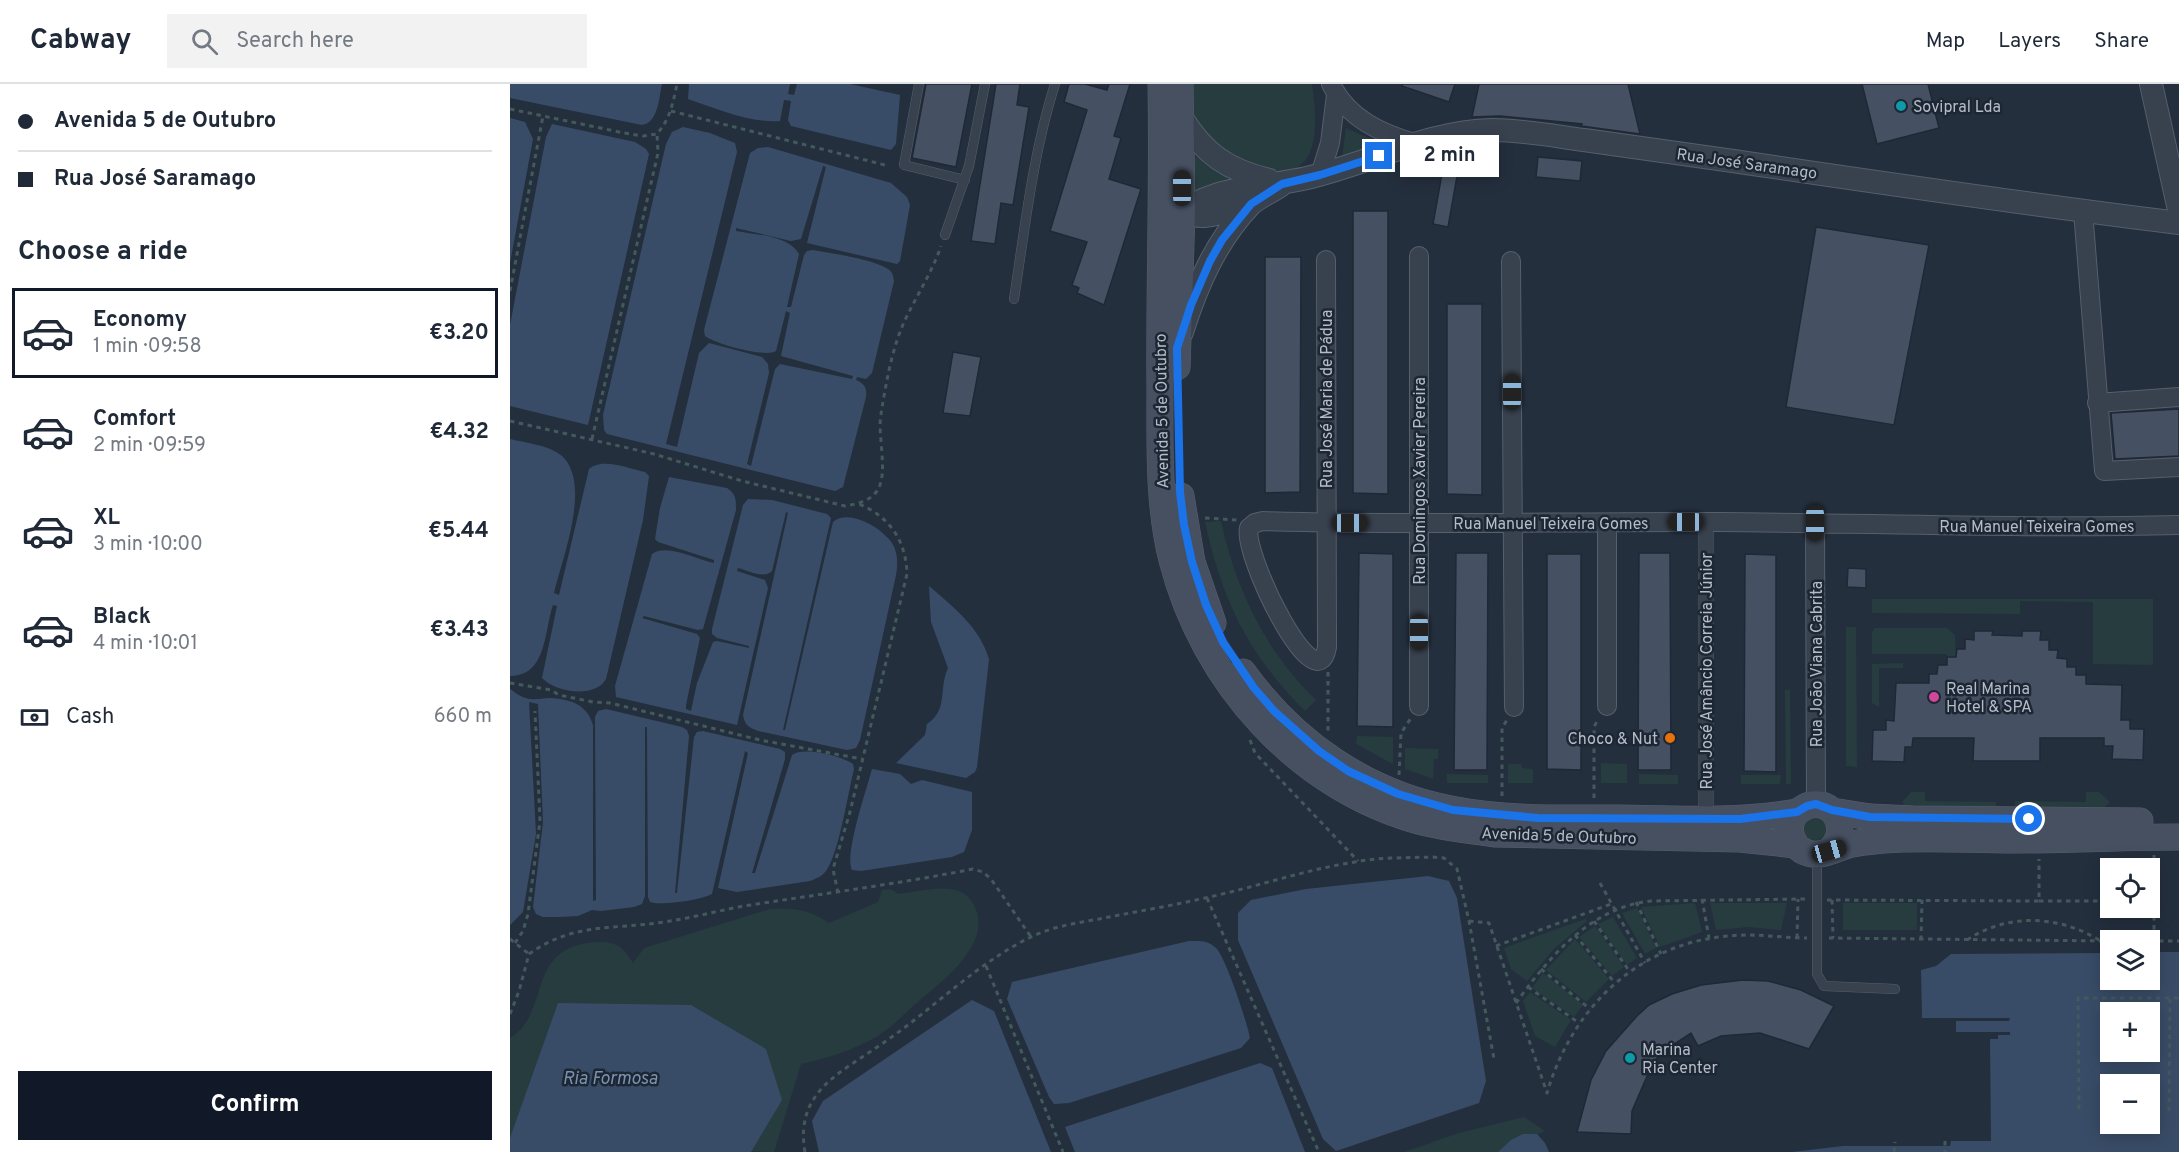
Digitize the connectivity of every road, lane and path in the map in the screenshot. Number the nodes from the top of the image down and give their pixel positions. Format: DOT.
graph roads {
  1 [pos="677,84"];
  2 [pos="919,84"];
  3 [pos="985,84"];
  4 [pos="1054,84"];
  5 [pos="1161,84"];
  6 [pos="1180,84"];
  7 [pos="2151,84"];
  8 [pos="1334,89"];
  9 [pos="510,109"];
  10 [pos="671,111"];
  11 [pos="543,116"];
  12 [pos="1182,118"];
  13 [pos="657,134"];
  14 [pos="1418,144"];
  15 [pos="2173,148"];
  16 [pos="885,165"];
  17 [pos="1161,174"];
  18 [pos="1320,175"];
  19 [pos="965,180"];
  20 [pos="1282,184"];
  21 [pos="1251,204"];
  22 [pos="2179,210"];
  23 [pos="1182,212"];
  24 [pos="2083,212"];
  25 [pos="2179,223"];
  26 [pos="945,235"];
  27 [pos="1159,235"];
  28 [pos="1419,256"];
  29 [pos="1326,260"];
  30 [pos="1511,261"];
  31 [pos="510,291"];
  32 [pos="1014,299"];
  33 [pos="1177,348"];
  34 [pos="2179,397"];
  35 [pos="2097,404"];
  36 [pos="510,421"];
  37 [pos="592,439"];
  38 [pos="2179,467"];
  39 [pos="859,504"];
  40 [pos="1204,518"];
  41 [pos="1221,519"];
  42 [pos="1706,522"];
  43 [pos="1327,523"];
  44 [pos="1419,523"];
  45 [pos="1514,523"];
  46 [pos="1607,523"];
  47 [pos="1815,523"];
  48 [pos="2179,525"];
  49 [pos="1327,647"];
  50 [pos="510,683"];
  51 [pos="1419,706"];
  52 [pos="1607,706"];
  53 [pos="1514,707"];
  54 [pos="535,711"];
  55 [pos="1256,718"];
  56 [pos="1329,758"];
  57 [pos="863,759"];
  58 [pos="1398,794"];
  59 [pos="1815,809"];
  60 [pos="1502,816"];
  61 [pos="1593,818"];
  62 [pos="1706,819"];
  63 [pos="2179,821"];
  64 [pos="2039,840"];
  65 [pos="2171,845"];
  66 [pos="1814,850"];
  67 [pos="2154,858"];
  68 [pos="1358,861"];
  69 [pos="1600,883"];
  70 [pos="838,893"];
  71 [pos="1207,898"];
  72 [pos="1702,899"];
  73 [pos="1798,899"];
  74 [pos="1817,900"];
  75 [pos="1832,900"];
  76 [pos="1922,900"];
  77 [pos="2039,901"];
  78 [pos="1636,902"];
  79 [pos="2100,902"];
  80 [pos="1611,904"];
  81 [pos="1614,909"];
  82 [pos="1469,921"];
  83 [pos="1594,921"];
  84 [pos="1575,935"];
  85 [pos="1031,937"];
  86 [pos="1710,938"];
  87 [pos="1797,938"];
  88 [pos="1816,938"];
  89 [pos="1833,938"];
  90 [pos="510,939"];
  91 [pos="1921,940"];
  92 [pos="1967,940"];
  93 [pos="2100,941"];
  94 [pos="2100,941"];
  95 [pos="2160,941"];
  96 [pos="2179,941"];
  97 [pos="515,943"];
  98 [pos="1496,946"];
  99 [pos="529,954"];
  100 [pos="1660,954"];
  101 [pos="1645,963"];
  102 [pos="986,966"];
  103 [pos="1541,969"];
  104 [pos="1630,972"];
  105 [pos="1615,983"];
  106 [pos="1528,987"];
  107 [pos="1895,989"];
  108 [pos="2170,998"];
  109 [pos="2179,998"];
  110 [pos="1516,1004"];
  111 [pos="1590,1009"];
  112 [pos="510,1014"];
  113 [pos="1579,1023"];
  114 [pos="1494,1059"];
  115 [pos="2079,1109"];
  116 [pos="2169,1111"];
  117 [pos="1945,1141"];
  118 [pos="1895,1142"];
  119 [pos="1318,1150"];
  120 [pos="805,1152"];
  121 [pos="1063,1152"];
  122 [pos="1894,1152"];
  123 [pos="1945,1152"];
  1 -- 10 [label="path"];
  2 -- 19 [label="lane"];
  3 -- 19 [label="lane"];
  4 -- 32 [label="lane"];
  5 -- 17 [label="main road, Avenida 5 de Outubro"];
  6 -- 12 [label="main road, Avenida 5 de Outubro"];
  7 -- 15 [label="street"];
  8 -- 14 [label="street"];
  8 -- 18 [label="street"];
  9 -- 11 [label="path"];
  10 -- 13 [label="path"];
  10 -- 16 [label="path"];
  11 -- 13 [label="path"];
  11 -- 31 [label="path"];
  12 -- 20 [label="street"];
  12 -- 23 [label="main road, Avenida 5 de Outubro"];
  13 -- 37 [label="path"];
  14 -- 18 [label="street, Rua José Saramago"];
  14 -- 24 [label="street, Rua José Saramago"];
  15 -- 22 [label="street"];
  17 -- 23 [label="street"];
  17 -- 27 [label="main road, Avenida 5 de Outubro"];
  18 -- 20 [label="street, Rua José Saramago"];
  19 -- 26 [label="lane"];
  20 -- 21 [label="street"];
  20 -- 23 [label="street"];
  21 -- 23 [label="street"];
  21 -- 33 [label="street"];
  23 -- 27 [label="street"];
  23 -- 33 [label="main road, Avenida 5 de Outubro"];
  24 -- 25 [label="street, Rua José Saramago"];
  24 -- 35 [label="street"];
  26 -- 39 [label="path"];
  27 -- 55 [label="main road, Avenida 5 de Outubro"];
  28 -- 44 [label="street, Rua Domingos Xavier Pereira"];
  29 -- 43 [label="street, Rua José Maria de Pádua"];
  30 -- 45 [label="street"];
  33 -- 56 [label="main road, Avenida 5 de Outubro"];
  34 -- 35 [label="street"];
  35 -- 38 [label="street"];
  36 -- 37 [label="path"];
  37 -- 39 [label="path"];
  39 -- 57 [label="path"];
  40 -- 41 [label="path"];
  42 -- 46 [label="street, Rua Manuel Teixeira Gomes"];
  42 -- 47 [label="street, Rua Manuel Teixeira Gomes"];
  42 -- 62 [label="street, Rua José Amâncio Correia Júnior"];
  43 -- 44 [label="street, Rua Manuel Teixeira Gomes"];
  43 -- 49 [label="street, Rua José Maria de Pádua"];
  43 -- 49 [label="street, Rua Manuel Teixeira Gomes"];
  44 -- 45 [label="street, Rua Manuel Teixeira Gomes"];
  44 -- 51 [label="street, Rua Domingos Xavier Pereira"];
  45 -- 46 [label="street, Rua Manuel Teixeira Gomes"];
  45 -- 53 [label="street"];
  46 -- 52 [label="street"];
  47 -- 48 [label="street, Rua Manuel Teixeira Gomes"];
  47 -- 59 [label="street, Rua João Viana Cabrita"];
  49 -- 56 [label="path"];
  50 -- 57 [label="path"];
  51 -- 58 [label="path"];
  52 -- 61 [label="path"];
  53 -- 60 [label="path"];
  54 -- 97 [label="path"];
  55 -- 66 [label="main road, Avenida 5 de Outubro"];
  55 -- 68 [label="path"];
  56 -- 58 [label="main road, Avenida 5 de Outubro"];
  57 -- 70 [label="path"];
  58 -- 60 [label="main road, Avenida 5 de Outubro"];
  59 -- 62 [label="main road, Avenida 5 de Outubro"];
  59 -- 63 [label="main road, Avenida 5 de Outubro"];
  59 -- 66 [label="main road"];
  59 -- 66 [label="main road"];
  60 -- 61 [label="main road, Avenida 5 de Outubro"];
  61 -- 62 [label="main road, Avenida 5 de Outubro"];
  64 -- 65 [label="main road, Avenida 5 de Outubro"];
  64 -- 66 [label="main road, Avenida 5 de Outubro"];
  64 -- 77 [label="path"];
  65 -- 67 [label="path"];
  66 -- 74 [label="lane"];
  68 -- 71 [label="path"];
  68 -- 82 [label="path"];
  69 -- 80 [label="path"];
  70 -- 85 [label="path"];
  70 -- 99 [label="path"];
  71 -- 85 [label="path"];
  71 -- 119 [label="path"];
  72 -- 73 [label="path"];
  72 -- 78 [label="path"];
  72 -- 86 [label="path"];
  73 -- 74 [label="path"];
  73 -- 87 [label="path"];
  74 -- 75 [label="path"];
  74 -- 88 [label="lane"];
  75 -- 76 [label="path"];
  75 -- 89 [label="path"];
  76 -- 77 [label="path"];
  76 -- 91 [label="path"];
  77 -- 79 [label="path"];
  78 -- 81 [label="path"];
  78 -- 100 [label="path"];
  80 -- 81 [label="path"];
  80 -- 98 [label="path"];
  81 -- 83 [label="path"];
  81 -- 101 [label="path"];
  82 -- 98 [label="path"];
  82 -- 114 [label="path"];
  83 -- 84 [label="path"];
  83 -- 104 [label="path"];
  84 -- 103 [label="path"];
  84 -- 105 [label="path"];
  85 -- 102 [label="path"];
  86 -- 87 [label="path"];
  86 -- 100 [label="path"];
  87 -- 88 [label="path"];
  88 -- 89 [label="path"];
  88 -- 107 [label="lane"];
  89 -- 91 [label="path"];
  90 -- 97 [label="path"];
  91 -- 92 [label="path"];
  92 -- 93 [label="path"];
  92 -- 94 [label="path"];
  95 -- 96 [label="path"];
  97 -- 99 [label="path"];
  98 -- 110 [label="path"];
  99 -- 112 [label="path"];
  100 -- 101 [label="path"];
  101 -- 104 [label="path"];
  102 -- 120 [label="path"];
  102 -- 121 [label="path"];
  103 -- 106 [label="path"];
  103 -- 111 [label="path"];
  104 -- 105 [label="path"];
  105 -- 111 [label="path"];
  106 -- 110 [label="path"];
  106 -- 113 [label="path"];
  108 -- 109 [label="path"];
  108 -- 115 [label="path"];
  108 -- 116 [label="path"];
  110 -- 113 [label="path"];
  111 -- 113 [label="path"];
  117 -- 123 [label="path"];
  118 -- 122 [label="path"];
}
